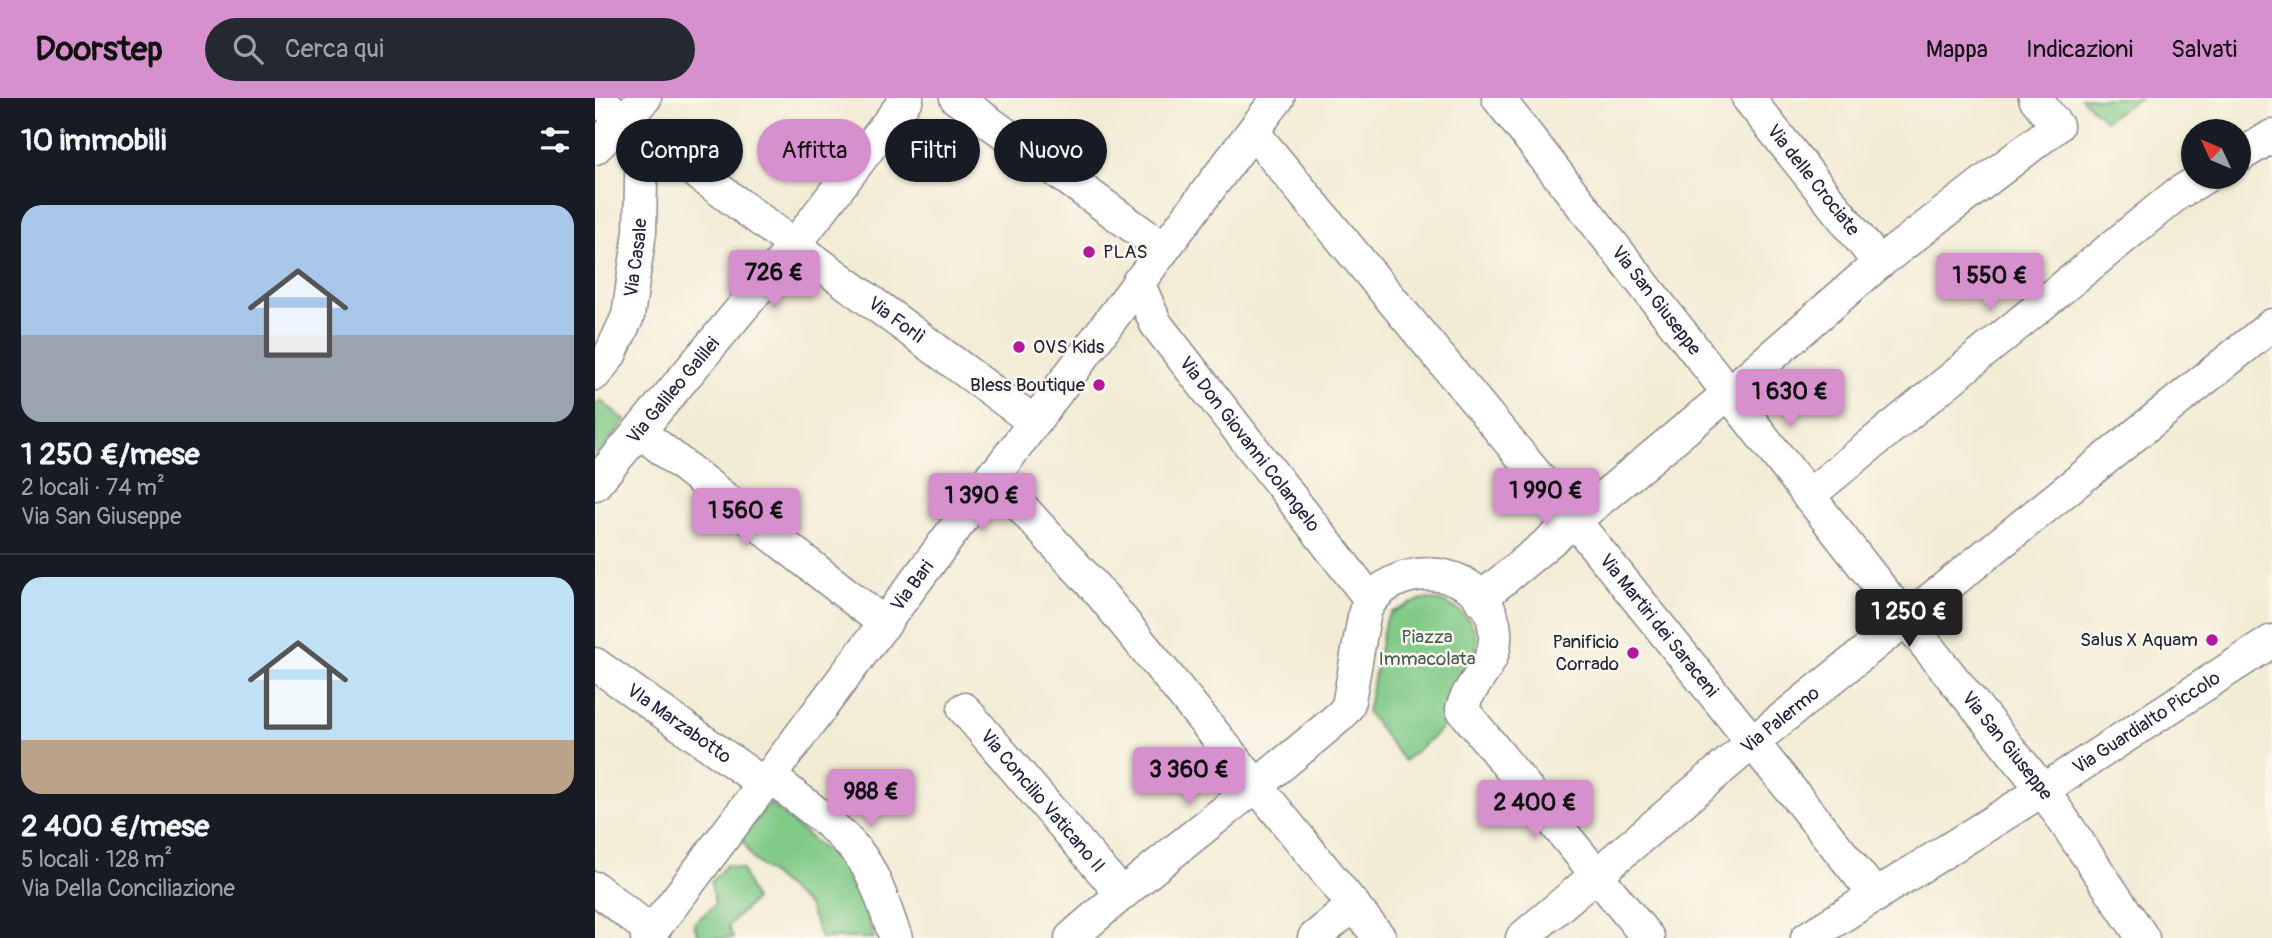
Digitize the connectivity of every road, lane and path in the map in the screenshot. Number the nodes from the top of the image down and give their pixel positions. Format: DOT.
graph roads {
  1 [pos="907,98"];
  2 [pos="956,98"];
  3 [pos="1279,98"];
  4 [pos="1498,98"];
  5 [pos="1748,98"];
  6 [pos="2035,98"];
  7 [pos="595,99"];
  8 [pos="637,116"];
  9 [pos="1253,132"];
  10 [pos="2272,136"];
  11 [pos="595,148"];
  12 [pos="2251,149"];
  13 [pos="2186,189"];
  14 [pos="794,246"];
  15 [pos="1164,250"];
  16 [pos="1879,263"];
  17 [pos="1138,282"];
  18 [pos="2272,325"];
  19 [pos="595,374"];
  20 [pos="1729,393"];
  21 [pos="1033,421"];
  22 [pos="639,431"];
  23 [pos="992,475"];
  24 [pos="595,484"];
  25 [pos="1808,496"];
  26 [pos="1574,520"];
  27 [pos="1370,599"];
  28 [pos="1480,599"];
  29 [pos="1905,619"];
  30 [pos="885,624"];
  31 [pos="2272,641"];
  32 [pos="595,664"];
  33 [pos="964,709"];
  34 [pos="1753,741"];
  35 [pos="767,780"];
  36 [pos="1258,787"];
  37 [pos="2043,790"];
  38 [pos="1597,874"];
  39 [pos="595,888"];
  40 [pos="1121,893"];
  41 [pos="1876,896"];
  42 [pos="1354,905"];
  43 [pos="650,935"];
  44 [pos="896,938"];
  45 [pos="1071,938"];
  46 [pos="1314,938"];
  47 [pos="1380,938"];
  48 [pos="1522,938"];
  49 [pos="1648,938"];
  50 [pos="1807,938"];
  51 [pos="2143,938"];
  1 -- 14 [label="street, Via Galileo Galilei"];
  2 -- 15 [label="street"];
  3 -- 9 [label="street, Via Bari"];
  4 -- 20 [label="street, Via San Giuseppe"];
  5 -- 16 [label="street, Via delle Crociate"];
  6 -- 16 [label="street"];
  7 -- 8 [label="street, Via Forlì"];
  8 -- 11 [label="street"];
  8 -- 14 [label="street, Via Forlì"];
  8 -- 19 [label="street, Via Casale"];
  9 -- 15 [label="street, Via Bari"];
  9 -- 26 [label="street, Via Martiri dei Saraceni"];
  10 -- 12 [label="street"];
  13 -- 25 [label="street"];
  14 -- 21 [label="street, Via Forlì"];
  14 -- 22 [label="street, Via Galileo Galilei"];
  15 -- 17 [label="street, Via Bari"];
  16 -- 20 [label="street"];
  17 -- 21 [label="street, Via Bari"];
  17 -- 27 [label="street, Via Don Giovanni Colangelo"];
  18 -- 29 [label="street, Via Palermo"];
  20 -- 25 [label="street, Via San Giuseppe"];
  20 -- 26 [label="street"];
  21 -- 23 [label="street, Via Bari"];
  22 -- 24 [label="street, Via Galileo Galilei"];
  22 -- 30 [label="street"];
  23 -- 30 [label="street, Via Bari"];
  23 -- 36 [label="street"];
  25 -- 29 [label="street, Via San Giuseppe"];
  26 -- 28 [label="street"];
  26 -- 34 [label="street, Via Martiri dei Saraceni"];
  27 -- 28 [label="street"];
  27 -- 36 [label="street"];
  28 -- 38 [label="street"];
  29 -- 34 [label="street, Via Palermo"];
  29 -- 37 [label="street, Via San Giuseppe"];
  30 -- 35 [label="street, Via Bari"];
  31 -- 37 [label="street, Via Guardialto Piccolo"];
  32 -- 35 [label="street, VIa Marzabotto"];
  33 -- 40 [label="street, Via Concilio Vaticano II"];
  34 -- 38 [label="street, Via Palermo"];
  34 -- 41 [label="street, Via Martiri dei Saraceni"];
  35 -- 43 [label="street, Via Bari"];
  35 -- 44 [label="street, VIa Marzabotto"];
  36 -- 40 [label="street"];
  36 -- 42 [label="street"];
  37 -- 41 [label="street, Via Guardialto Piccolo"];
  37 -- 51 [label="street, Via San Giuseppe"];
  38 -- 48 [label="street, Via Palermo"];
  38 -- 49 [label="street"];
  39 -- 43 [label="street"];
  40 -- 45 [label="street"];
  41 -- 50 [label="street, Via Guardialto Piccolo"];
  42 -- 46 [label="street"];
  42 -- 47 [label="street"];
}
